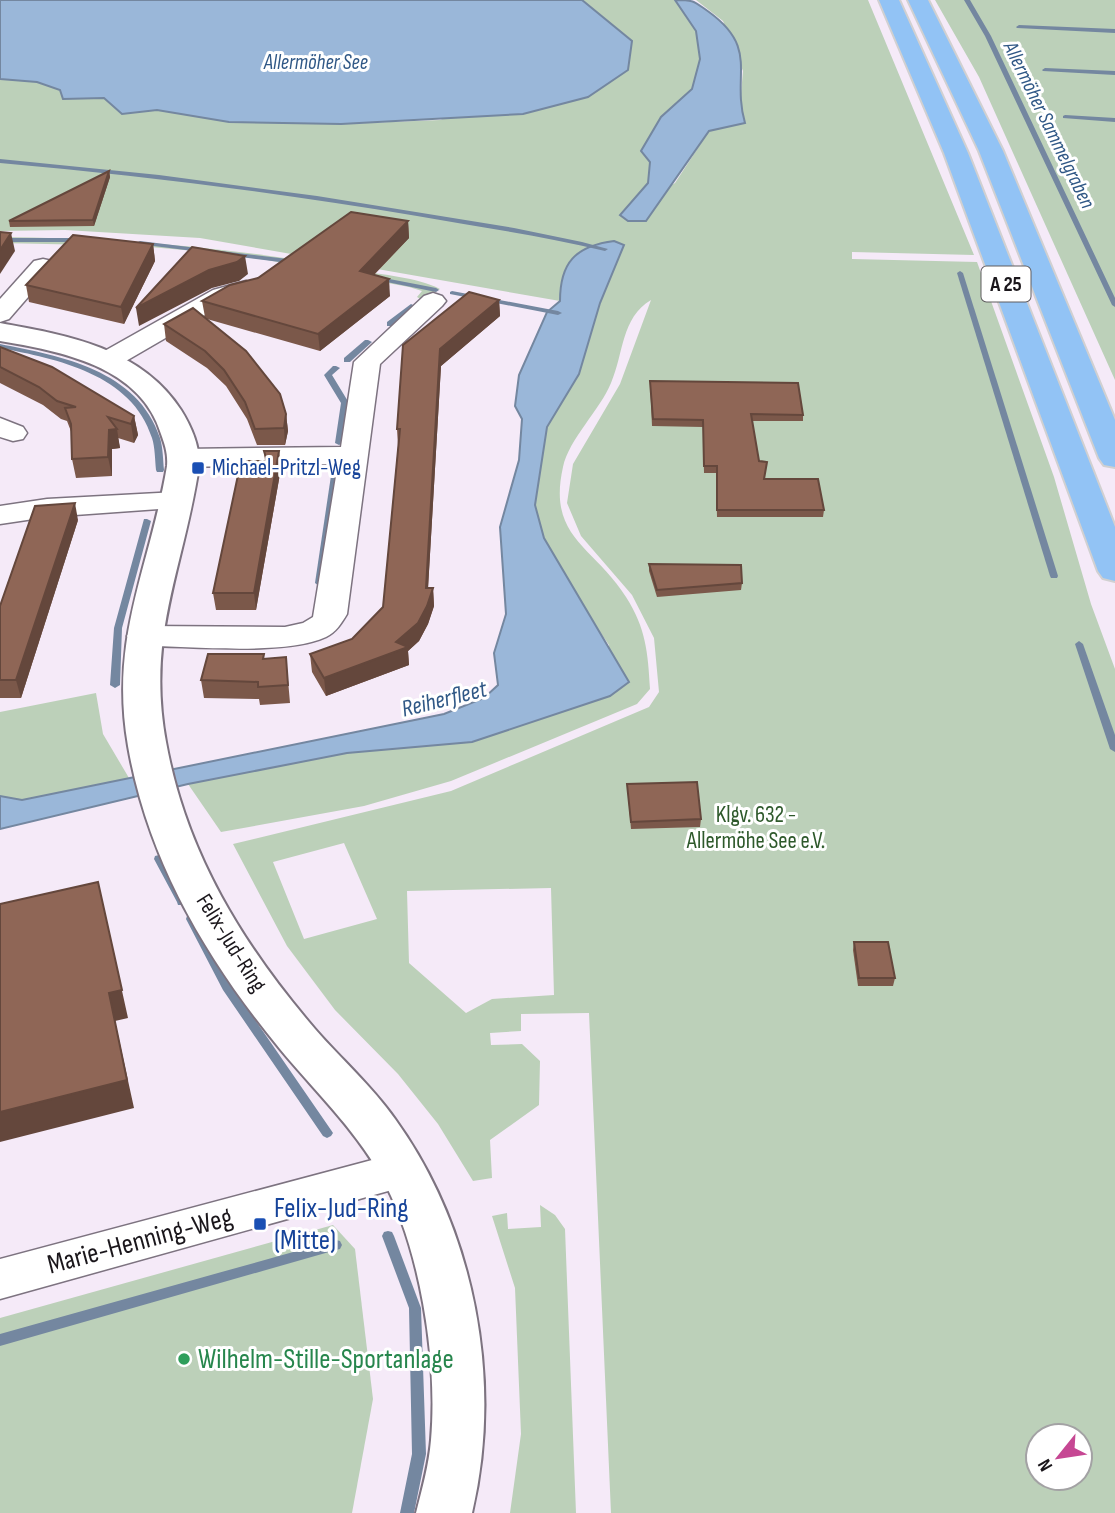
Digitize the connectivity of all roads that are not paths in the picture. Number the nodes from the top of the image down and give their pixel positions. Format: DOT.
graph roads {
  1 [pos="889,0"];
  2 [pos="918,0"];
  3 [pos="43,266"];
  4 [pos="267,276"];
  5 [pos="433,302"];
  6 [pos="0,314"];
  7 [pos="0,332"];
  8 [pos="110,359"];
  9 [pos="354,455"];
  10 [pos="184,458"];
  11 [pos="1115,458"];
  12 [pos="177,501"];
  13 [pos="0,515"];
  14 [pos="1115,571"];
  15 [pos="143,636"];
  16 [pos="402,1170"];
  17 [pos="0,1279"];
  18 [pos="444,1513"];
  1 -- 14 [label="highway, A 25"];
  2 -- 11 [label="highway, A 25"];
  3 -- 6 [label="street"];
  4 -- 8 [label="street"];
  5 -- 9 [label="street"];
  7 -- 8 [label="street, Felix-Jud-Ring"];
  8 -- 10 [label="street, Felix-Jud-Ring"];
  9 -- 10 [label="street"];
  9 -- 15 [label="street"];
  10 -- 12 [label="street, Felix-Jud-Ring"];
  12 -- 13 [label="street"];
  12 -- 15 [label="street, Felix-Jud-Ring"];
  15 -- 16 [label="street, Felix-Jud-Ring"];
  16 -- 17 [label="street, Marie-Henning-Weg"];
  16 -- 18 [label="street, Felix-Jud-Ring"];
}
